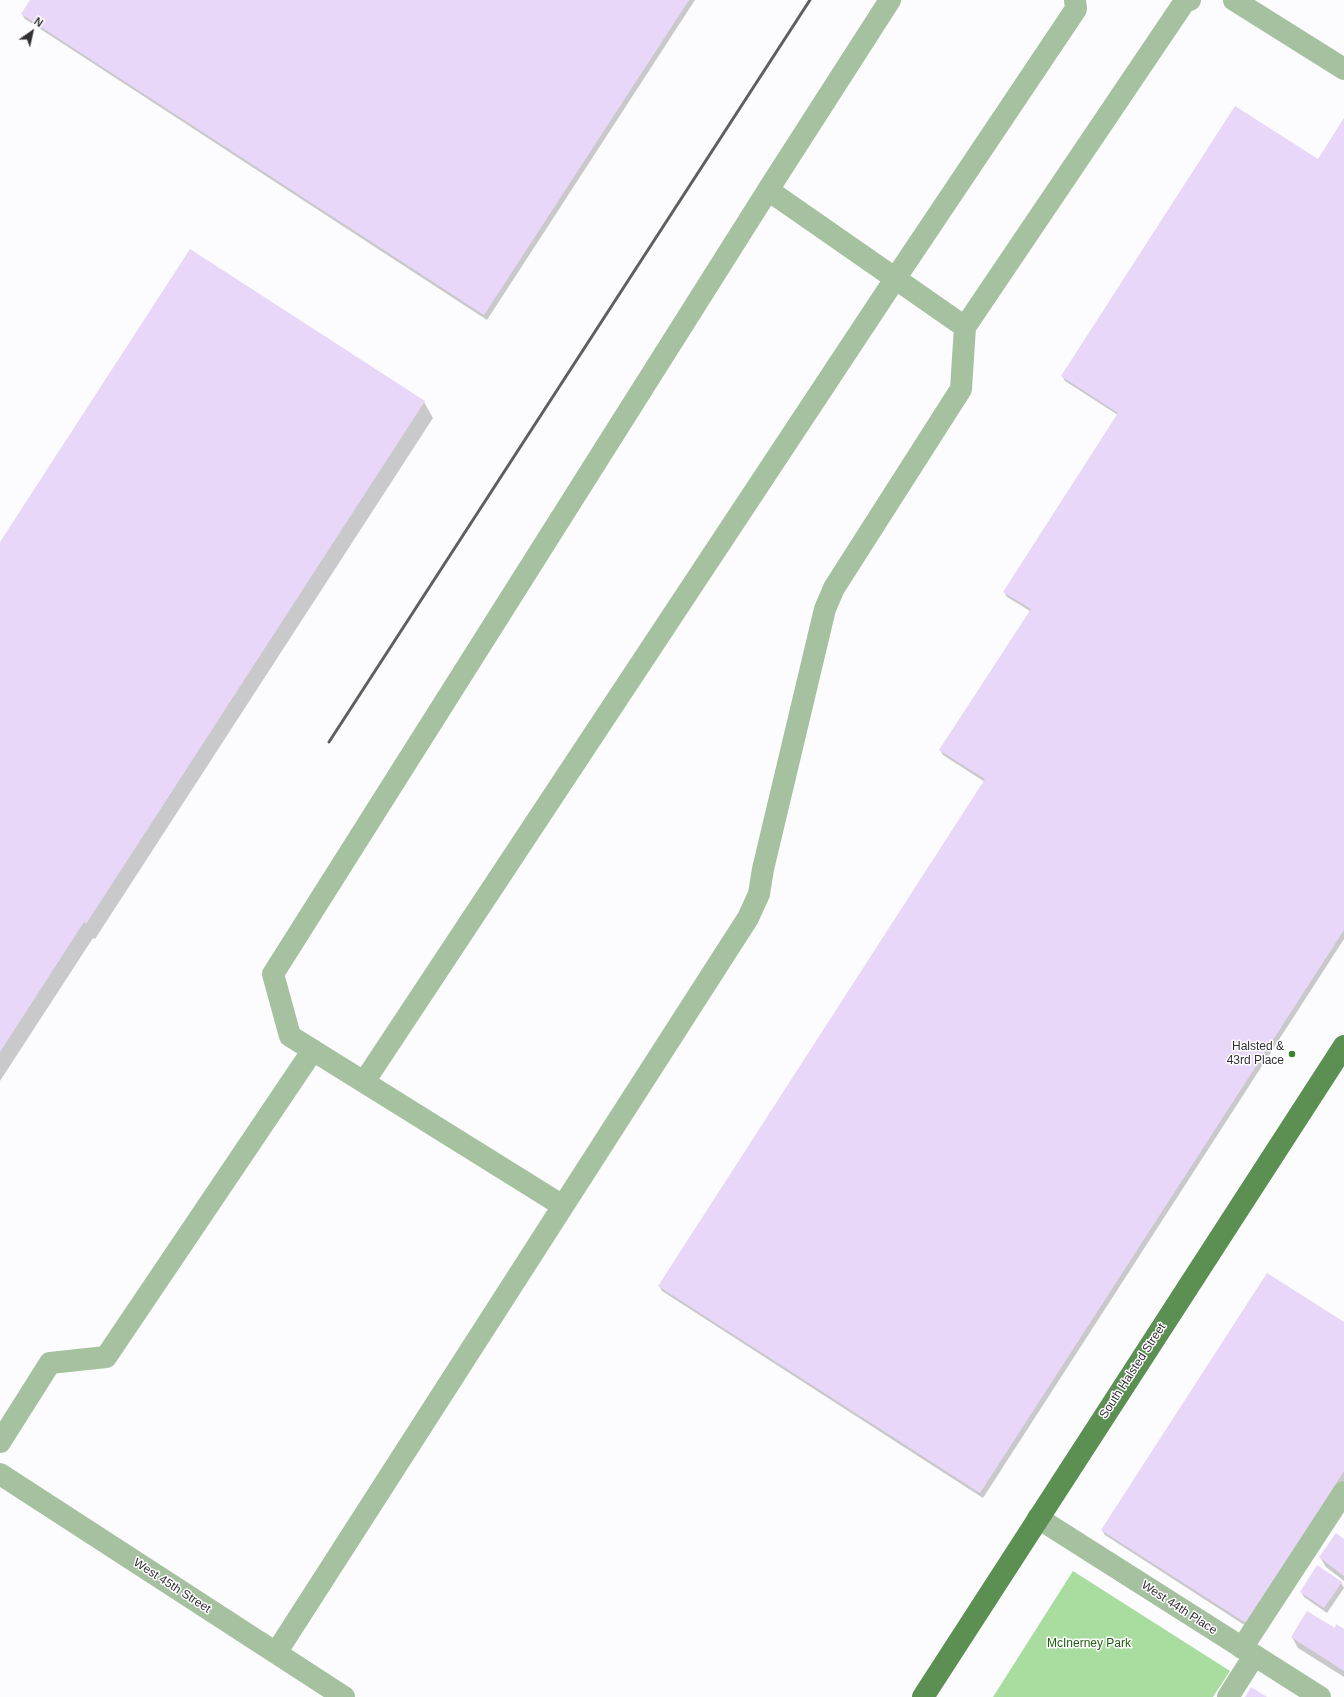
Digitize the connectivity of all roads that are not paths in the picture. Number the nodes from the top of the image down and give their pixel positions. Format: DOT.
graph roads {
  1 [pos="890,0"];
  2 [pos="1075,0"];
  3 [pos="1190,0"];
  4 [pos="1234,0"];
  5 [pos="1344,69"];
  6 [pos="768,190"];
  7 [pos="895,278"];
  8 [pos="965,328"];
  9 [pos="1344,1046"];
  10 [pos="313,1050"];
  11 [pos="364,1082"];
  12 [pos="563,1206"];
  13 [pos="0,1442"];
  14 [pos="0,1474"];
  15 [pos="1344,1492"];
  16 [pos="1038,1518"];
  17 [pos="1248,1652"];
  18 [pos="276,1653"];
  19 [pos="344,1697"];
  20 [pos="923,1697"];
  21 [pos="1228,1697"];
  22 [pos="1320,1697"];
  1 -- 6 [label="street"];
  2 -- 7 [label="street"];
  3 -- 8 [label="street"];
  4 -- 5 [label="street"];
  6 -- 7 [label="street"];
  6 -- 10 [label="street"];
  7 -- 8 [label="street"];
  7 -- 11 [label="street"];
  8 -- 12 [label="street"];
  9 -- 16 [label="main road, South Halsted Street"];
  10 -- 11 [label="street"];
  10 -- 13 [label="street"];
  11 -- 12 [label="street"];
  12 -- 18 [label="street"];
  14 -- 18 [label="street, West 45th Street"];
  15 -- 17 [label="street"];
  16 -- 17 [label="street, West 44th Place"];
  16 -- 20 [label="main road, South Halsted Street"];
  17 -- 21 [label="street"];
  17 -- 22 [label="street, West 44th Place"];
  18 -- 19 [label="street, West 45th Street"];
}
